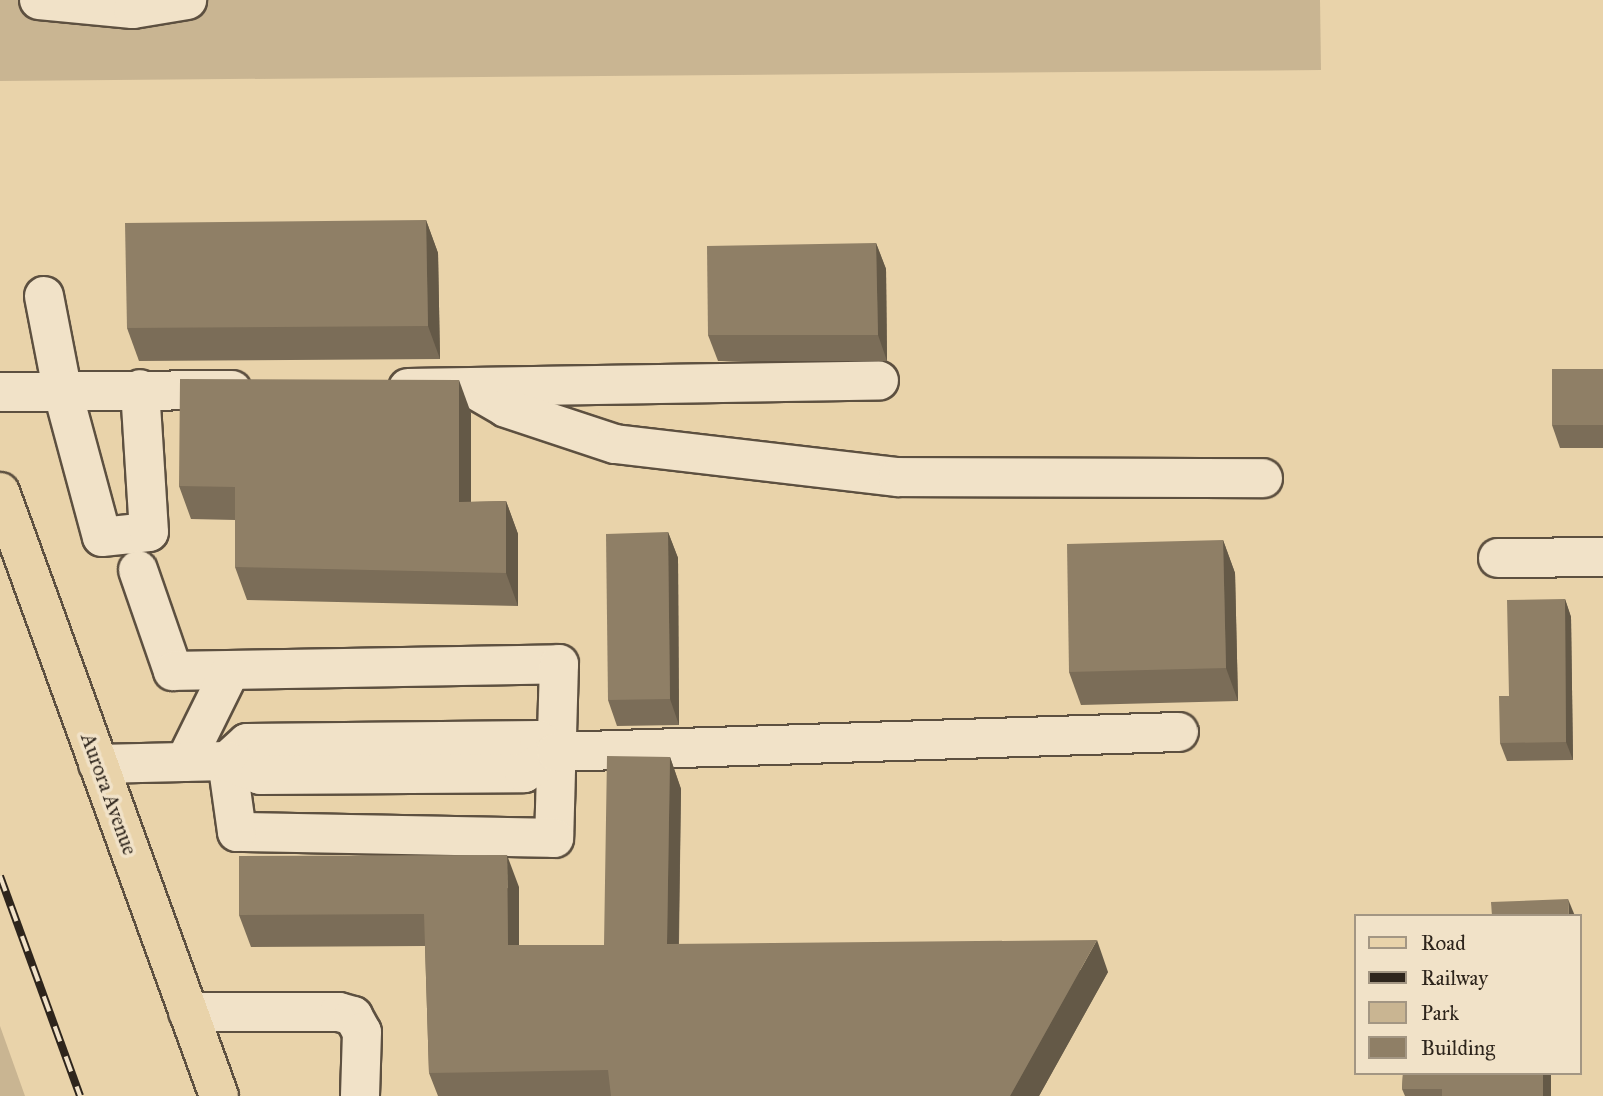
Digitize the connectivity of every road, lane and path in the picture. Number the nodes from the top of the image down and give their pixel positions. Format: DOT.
graph roads {
  1 [pos="39,0"];
  2 [pos="187,0"];
  3 [pos="98,4"];
  4 [pos="44,296"];
  5 [pos="879,381"];
  6 [pos="470,387"];
  7 [pos="378,388"];
  8 [pos="62,389"];
  9 [pos="140,389"];
  10 [pos="272,389"];
  11 [pos="0,392"];
  12 [pos="1263,478"];
  13 [pos="0,492"];
  14 [pos="1603,557"];
  15 [pos="1497,558"];
  16 [pos="138,570"];
  17 [pos="229,673"];
  18 [pos="1179,733"];
  19 [pos="556,752"];
  20 [pos="227,761"];
  21 [pos="185,762"];
  22 [pos="98,764"];
  23 [pos="188,1012"];
  24 [pos="219,1096"];
  25 [pos="360,1096"];
  1 -- 3 [label="street"];
  2 -- 3 [label="street"];
  4 -- 8 [label="street"];
  5 -- 6 [label="street"];
  6 -- 7 [label="street"];
  6 -- 12 [label="street"];
  8 -- 9 [label="street"];
  8 -- 9 [label="street"];
  8 -- 11 [label="street"];
  9 -- 10 [label="street"];
  13 -- 22 [label="main road, Aurora Avenue"];
  14 -- 15 [label="street"];
  16 -- 17 [label="street"];
  17 -- 19 [label="street"];
  17 -- 21 [label="street"];
  18 -- 19 [label="street"];
  19 -- 20 [label="street"];
  19 -- 20 [label="street"];
  20 -- 21 [label="street"];
  21 -- 22 [label="street"];
  22 -- 23 [label="main road, Aurora Avenue"];
  23 -- 24 [label="main road, Aurora Avenue"];
  23 -- 25 [label="street"];
}
